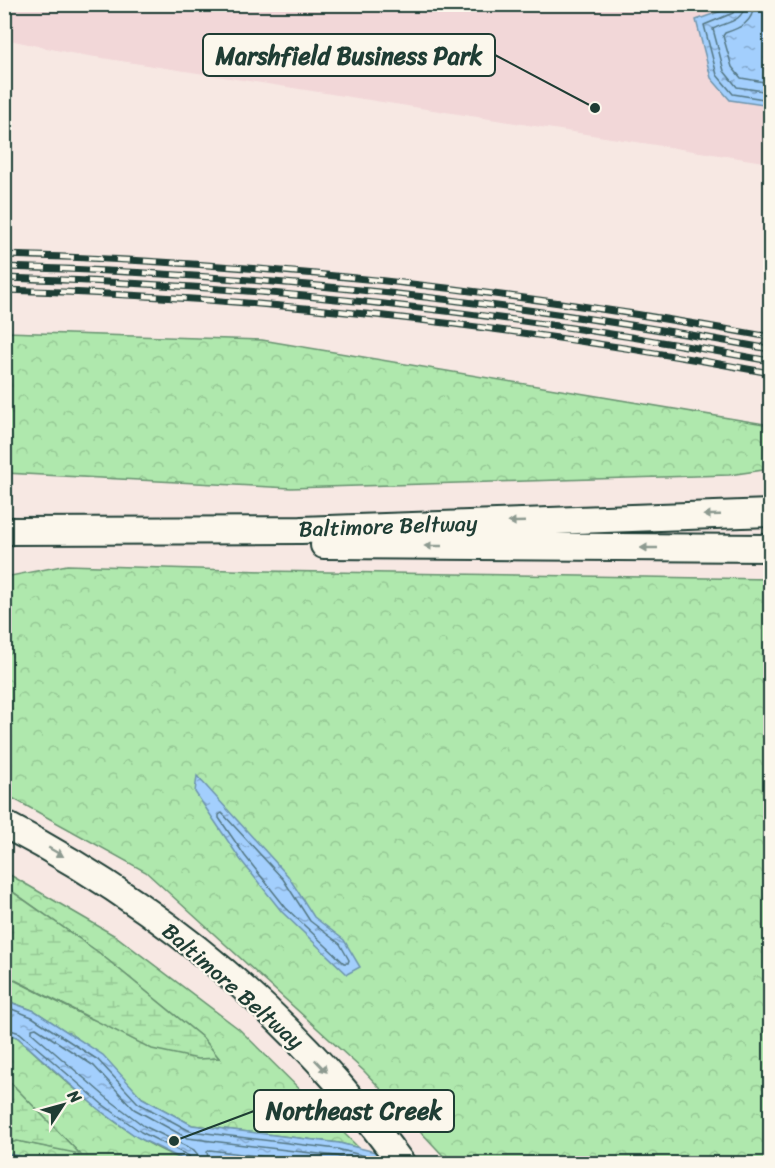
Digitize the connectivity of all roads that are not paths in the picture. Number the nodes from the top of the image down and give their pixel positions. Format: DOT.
graph roads {
  1 [pos="771,513"];
  2 [pos="4,531"];
  3 [pos="4,538"];
  4 [pos="771,548"];
  5 [pos="4,824"];
  6 [pos="402,1164"];
  1 -- 2 [label="highway, Baltimore Beltway, one-way"];
  4 -- 3 [label="highway, one-way"];
  5 -- 6 [label="highway, Baltimore Beltway, one-way"];
}
